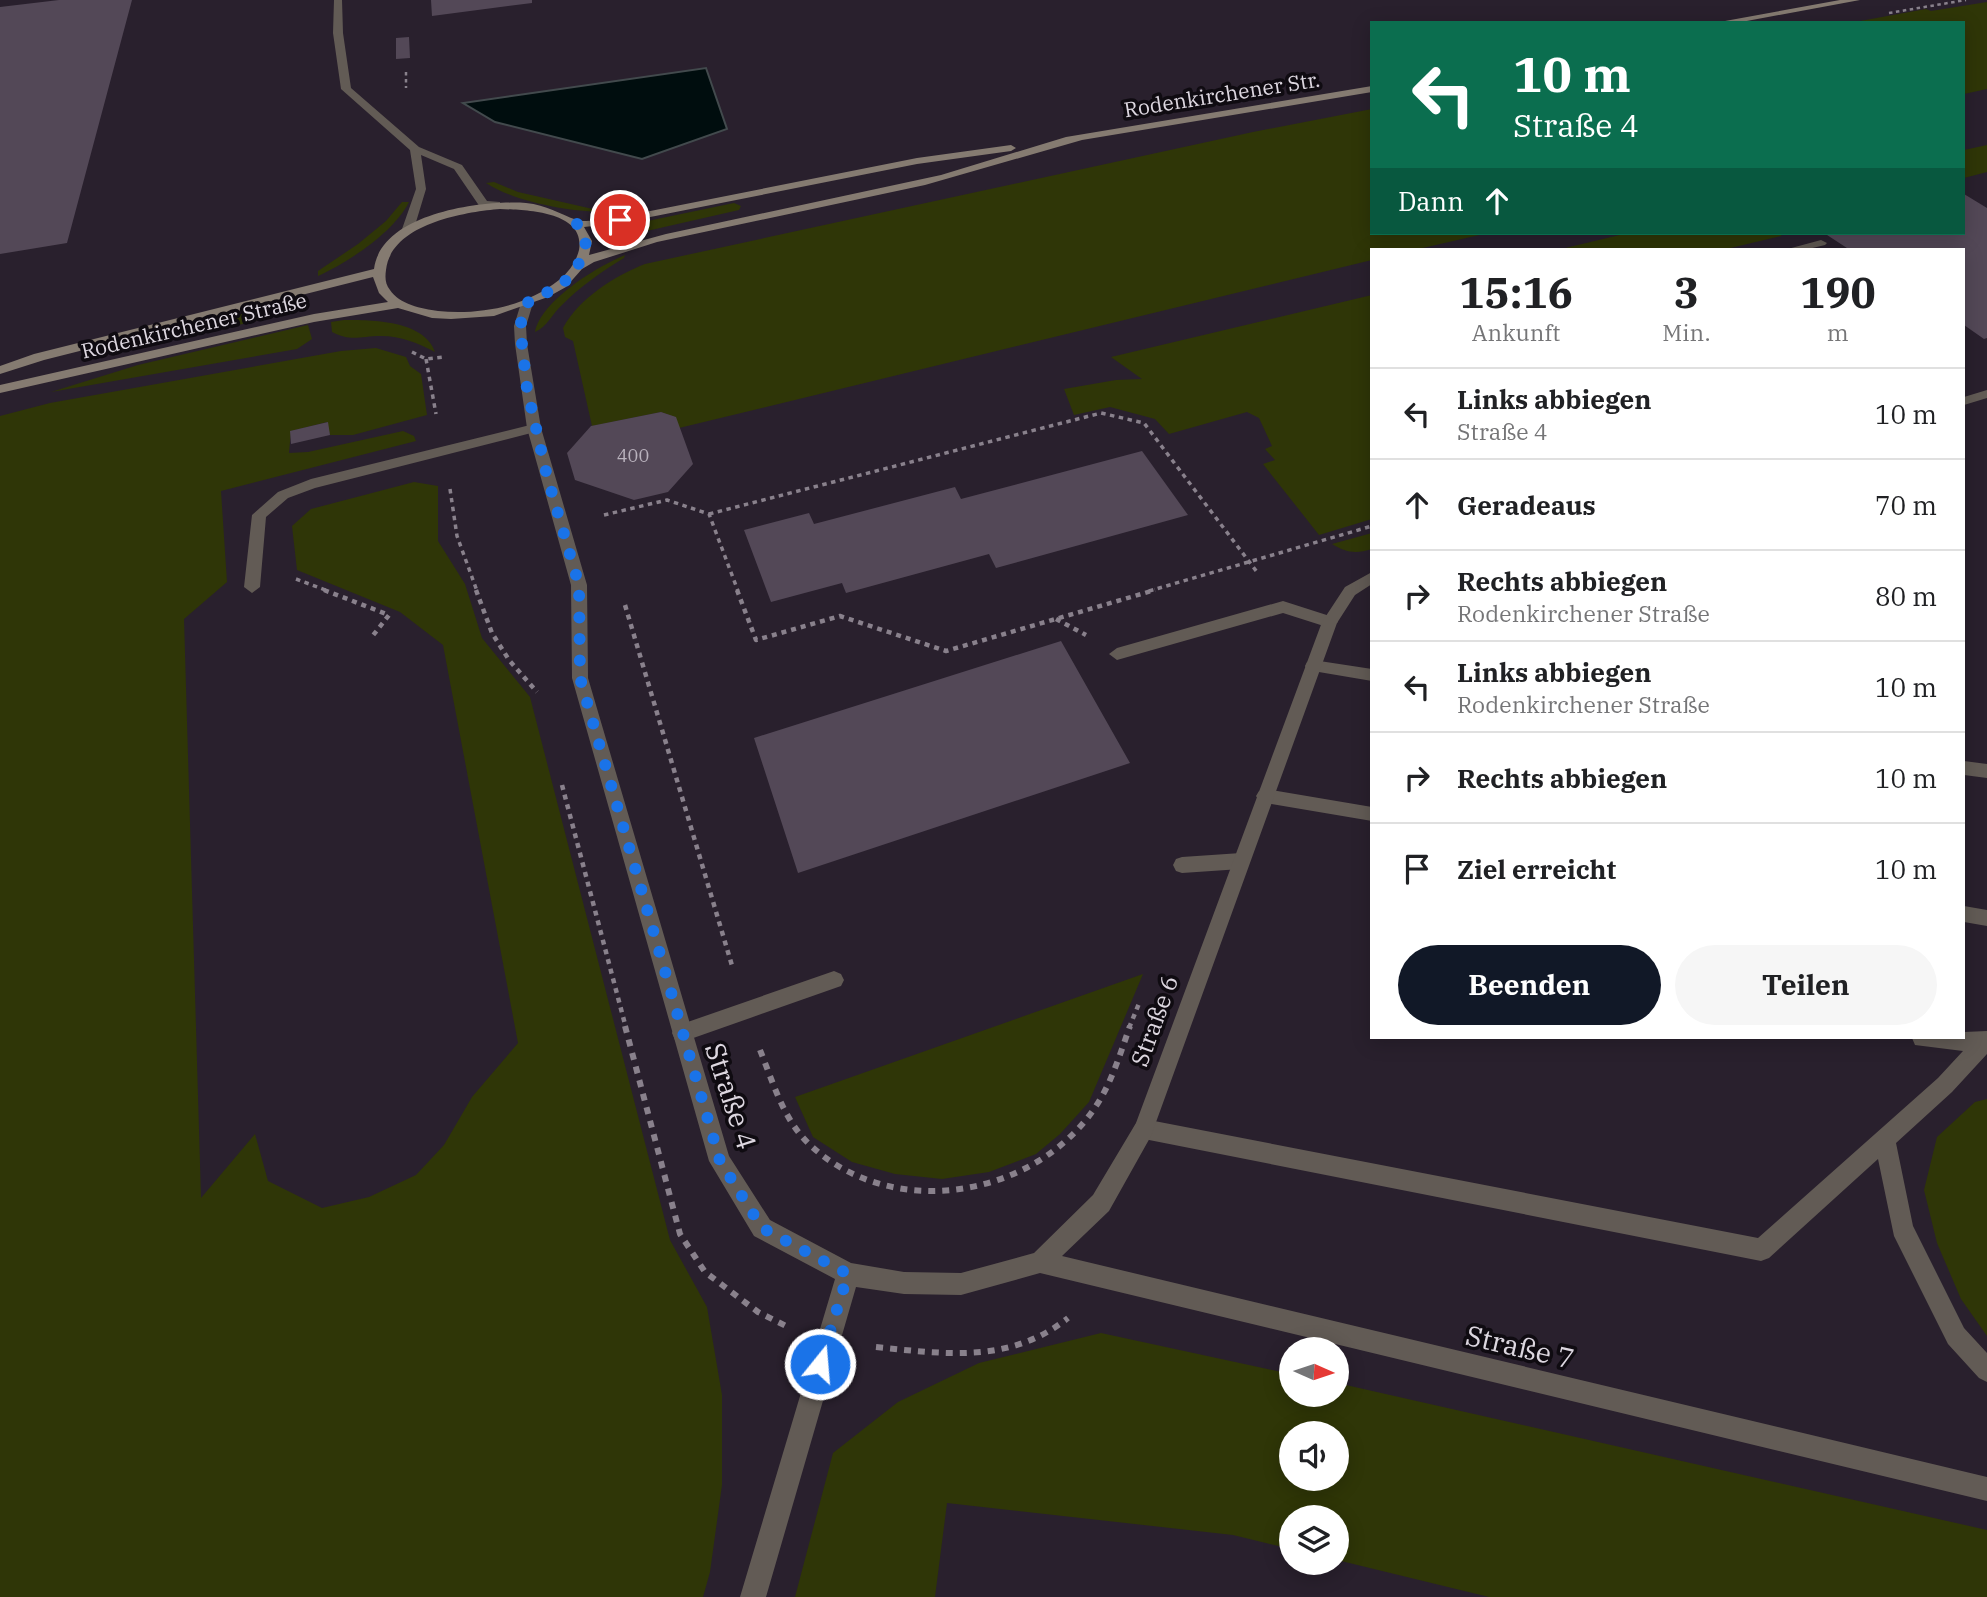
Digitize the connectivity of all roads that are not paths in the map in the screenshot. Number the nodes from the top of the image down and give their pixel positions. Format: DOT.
graph roads {
  1 [pos="338,0"];
  2 [pos="1856,0"];
  3 [pos="1730,21"];
  4 [pos="1370,89"];
  5 [pos="1078,139"];
  6 [pos="415,149"];
  7 [pos="496,204"];
  8 [pos="577,224"];
  9 [pos="407,232"];
  10 [pos="1821,243"];
  11 [pos="1799,248"];
  12 [pos="582,262"];
  13 [pos="378,272"];
  14 [pos="527,303"];
  15 [pos="397,304"];
  16 [pos="0,370"];
  17 [pos="0,389"];
  18 [pos="1987,394"];
  19 [pos="1965,401"];
  20 [pos="534,428"];
  21 [pos="1370,578"];
  22 [pos="252,587"];
  23 [pos="1330,622"];
  24 [pos="1117,654"];
  25 [pos="1313,666"];
  26 [pos="1370,675"];
  27 [pos="1965,768"];
  28 [pos="1987,771"];
  29 [pos="1265,796"];
  30 [pos="1370,814"];
  31 [pos="1241,861"];
  32 [pos="1182,866"];
  33 [pos="1965,914"];
  34 [pos="1987,918"];
  35 [pos="834,980"];
  36 [pos="682,1033"];
  37 [pos="1935,1039"];
  38 [pos="1986,1043"];
  39 [pos="1144,1129"];
  40 [pos="1885,1138"];
  41 [pos="1040,1262"];
  42 [pos="848,1274"];
  43 [pos="1987,1370"];
  44 [pos="1987,1489"];
  45 [pos="753,1597"];
  1 -- 6 [label="street"];
  2 -- 3 [label="main road"];
  4 -- 5 [label="main road, Rodenkirchener Str."];
  5 -- 8 [label="main road"];
  5 -- 12 [label="main road"];
  6 -- 7 [label="street"];
  6 -- 9 [label="street"];
  7 -- 8 [label="main road"];
  7 -- 9 [label="main road"];
  8 -- 12 [label="main road"];
  9 -- 13 [label="main road"];
  10 -- 11 [label="street"];
  12 -- 14 [label="main road, Rodenkirchener Straße"];
  13 -- 15 [label="main road"];
  13 -- 16 [label="main road, Rodenkirchener Straße"];
  14 -- 15 [label="main road, Rodenkirchener Straße"];
  14 -- 20 [label="street, Straße 4"];
  15 -- 17 [label="main road, Rodenkirchener Straße"];
  18 -- 19 [label="street"];
  20 -- 22 [label="street"];
  20 -- 36 [label="street, Straße 4"];
  21 -- 23 [label="street, Straße 6"];
  23 -- 24 [label="street"];
  23 -- 25 [label="street, Straße 6"];
  25 -- 26 [label="street"];
  25 -- 29 [label="street, Straße 6"];
  27 -- 28 [label="street"];
  29 -- 30 [label="street"];
  29 -- 31 [label="street, Straße 6"];
  31 -- 32 [label="street"];
  31 -- 39 [label="street, Straße 6"];
  33 -- 34 [label="street"];
  35 -- 36 [label="street"];
  36 -- 42 [label="street, Straße 4"];
  37 -- 38 [label="street"];
  38 -- 40 [label="street"];
  39 -- 40 [label="street"];
  39 -- 41 [label="street, Straße 6"];
  40 -- 43 [label="street"];
  41 -- 42 [label="street, Straße 6"];
  41 -- 44 [label="street, Straße 7"];
  42 -- 45 [label="street"];
}
